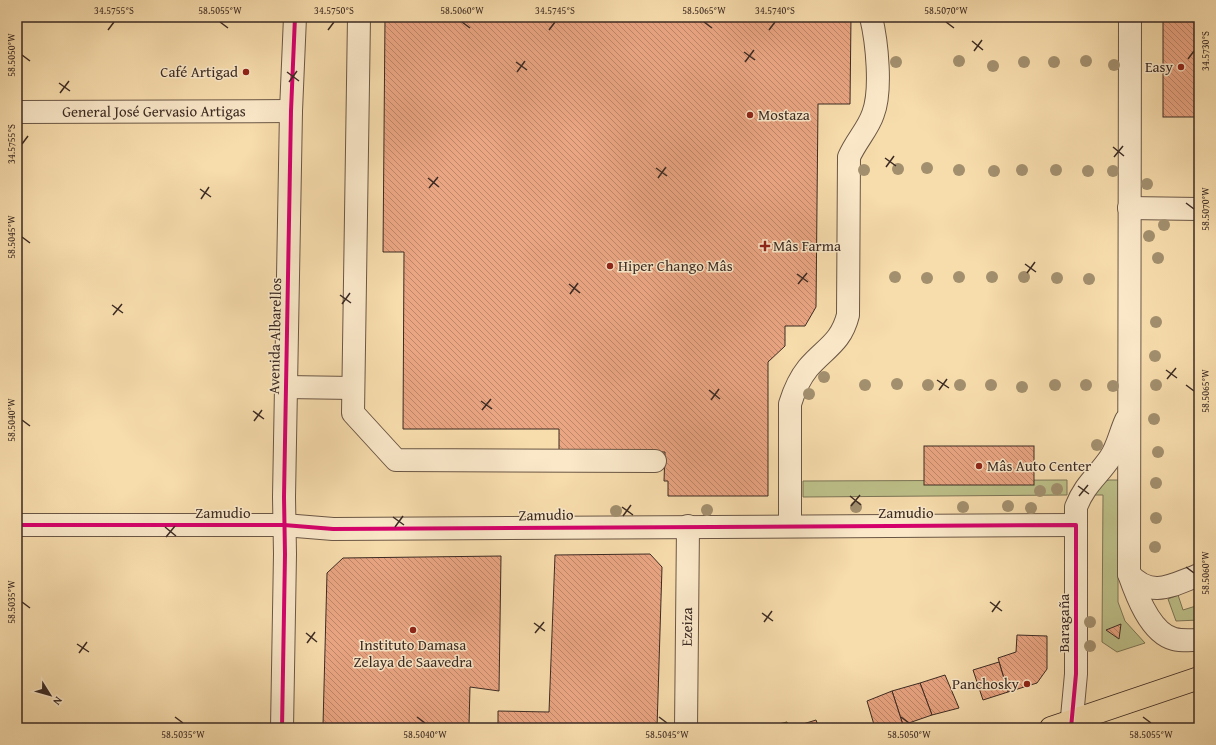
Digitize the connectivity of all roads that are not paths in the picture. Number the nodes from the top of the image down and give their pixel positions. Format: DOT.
graph roads {
  1 [pos="295,17"];
  2 [pos="359,17"];
  3 [pos="871,17"];
  4 [pos="1130,17"];
  5 [pos="291,111"];
  6 [pos="17,112"];
  7 [pos="1129,208"];
  8 [pos="1199,209"];
  9 [pos="286,387"];
  10 [pos="353,388"];
  11 [pos="1129,414"];
  12 [pos="655,461"];
  13 [pos="17,525"];
  14 [pos="284,525"];
  15 [pos="790,525"];
  16 [pos="1076,525"];
  17 [pos="688,526"];
  18 [pos="1129,574"];
  19 [pos="1199,575"];
  20 [pos="1199,640"];
  21 [pos="1199,678"];
  22 [pos="1071,724"];
  23 [pos="282,728"];
  24 [pos="686,728"];
  25 [pos="1051,728"];
  1 -- 5 [label="street, Avenida Albarellos"];
  2 -- 10 [label="street"];
  3 -- 15 [label="street"];
  4 -- 7 [label="street"];
  5 -- 6 [label="street, General José Gervasio Artigas"];
  5 -- 9 [label="street, Avenida Albarellos"];
  7 -- 8 [label="street"];
  7 -- 11 [label="street"];
  9 -- 10 [label="street"];
  9 -- 14 [label="street, Avenida Albarellos"];
  10 -- 12 [label="street"];
  11 -- 16 [label="street, Baragaña"];
  11 -- 18 [label="street"];
  13 -- 14 [label="street, Zamudio"];
  14 -- 17 [label="street, Zamudio"];
  14 -- 23 [label="street, Avenida Albarellos"];
  15 -- 16 [label="street, Zamudio"];
  15 -- 17 [label="street, Zamudio"];
  16 -- 22 [label="street, Baragaña"];
  17 -- 24 [label="street, Ezeiza"];
  18 -- 19 [label="street"];
  18 -- 20 [label="street"];
  21 -- 22 [label="main road"];
  22 -- 25 [label="main road"];
}
